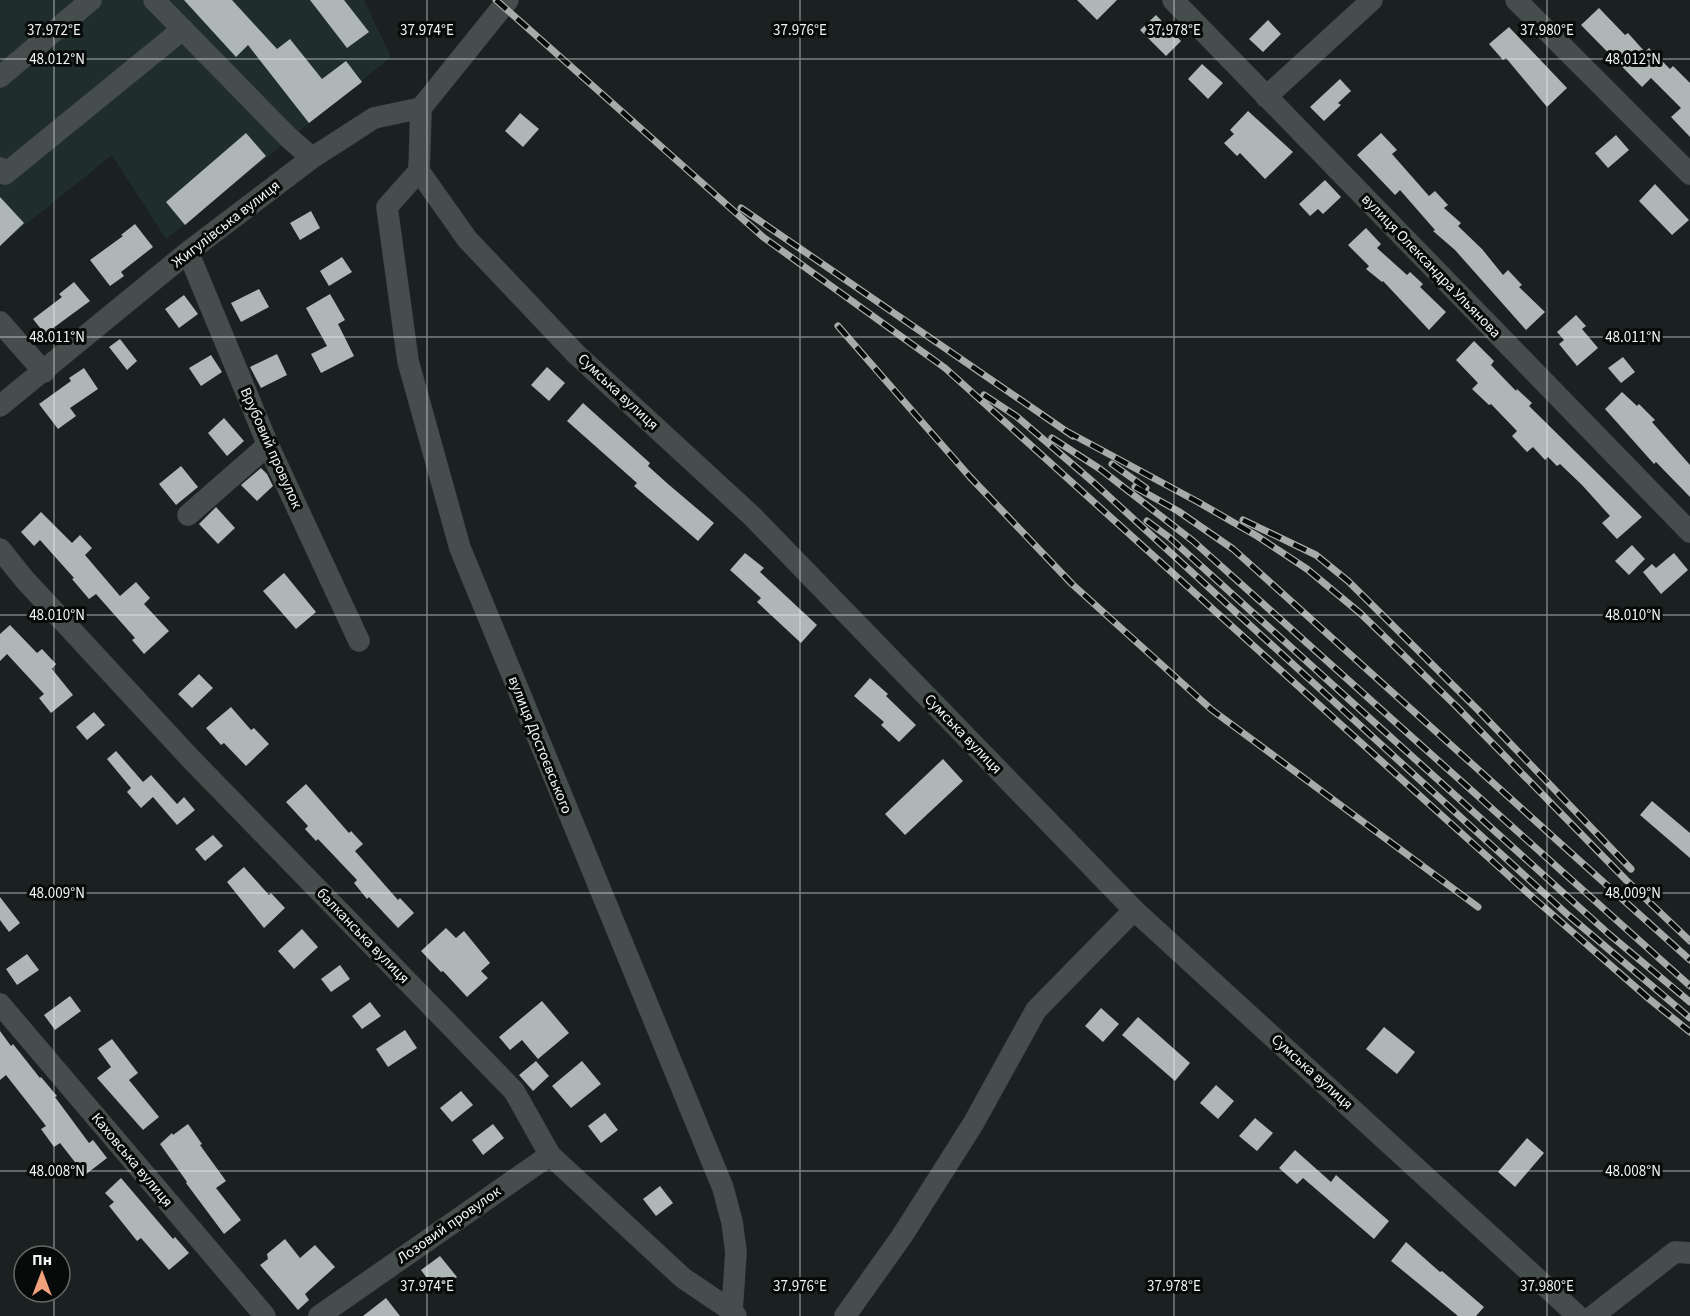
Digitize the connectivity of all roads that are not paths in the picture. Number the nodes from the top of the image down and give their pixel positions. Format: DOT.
graph roads {
  1 [pos="91,0"];
  2 [pos="154,0"];
  3 [pos="508,0"];
  4 [pos="1173,0"];
  5 [pos="1372,0"];
  6 [pos="1516,0"];
  7 [pos="183,29"];
  8 [pos="0,77"];
  9 [pos="1266,98"];
  10 [pos="421,108"];
  11 [pos="312,158"];
  12 [pos="0,168"];
  13 [pos="419,171"];
  14 [pos="1690,174"];
  15 [pos="189,252"];
  16 [pos="0,322"];
  17 [pos="44,372"];
  18 [pos="0,406"];
  19 [pos="268,445"];
  20 [pos="188,515"];
  21 [pos="1690,532"];
  22 [pos="0,549"];
  23 [pos="359,641"];
  24 [pos="1134,910"];
  25 [pos="0,1004"];
  26 [pos="550,1155"];
  27 [pos="1690,1253"];
  28 [pos="734,1313"];
  29 [pos="265,1316"];
  30 [pos="319,1316"];
  31 [pos="845,1316"];
  32 [pos="1578,1316"];
  33 [pos="1593,1316"];
  1 -- 8 [label="street"];
  2 -- 7 [label="street"];
  3 -- 10 [label="street"];
  4 -- 9 [label="street, вулиця Олександра Ульянова"];
  5 -- 9 [label="street"];
  6 -- 14 [label="street"];
  7 -- 11 [label="street"];
  7 -- 12 [label="street"];
  9 -- 21 [label="street, вулиця Олександра Ульянова"];
  10 -- 11 [label="street, Жигулівська вулиця"];
  10 -- 13 [label="street"];
  11 -- 15 [label="street, Жигулівська вулиця"];
  13 -- 24 [label="street, Сумська вулиця"];
  13 -- 28 [label="street, вулиця Достоєвського"];
  15 -- 17 [label="street, Жигулівська вулиця"];
  15 -- 19 [label="street, Врубовий провулок"];
  16 -- 17 [label="street"];
  17 -- 18 [label="street, Жигулівська вулиця"];
  19 -- 20 [label="street"];
  19 -- 23 [label="street, Врубовий провулок"];
  22 -- 26 [label="street, балканська вулиця"];
  24 -- 31 [label="street"];
  24 -- 32 [label="street, Сумська вулиця"];
  25 -- 29 [label="street, Каховська вулиця"];
  26 -- 28 [label="street, балканська вулиця"];
  26 -- 30 [label="street, Лозовий провулок"];
  27 -- 33 [label="street"];
}
